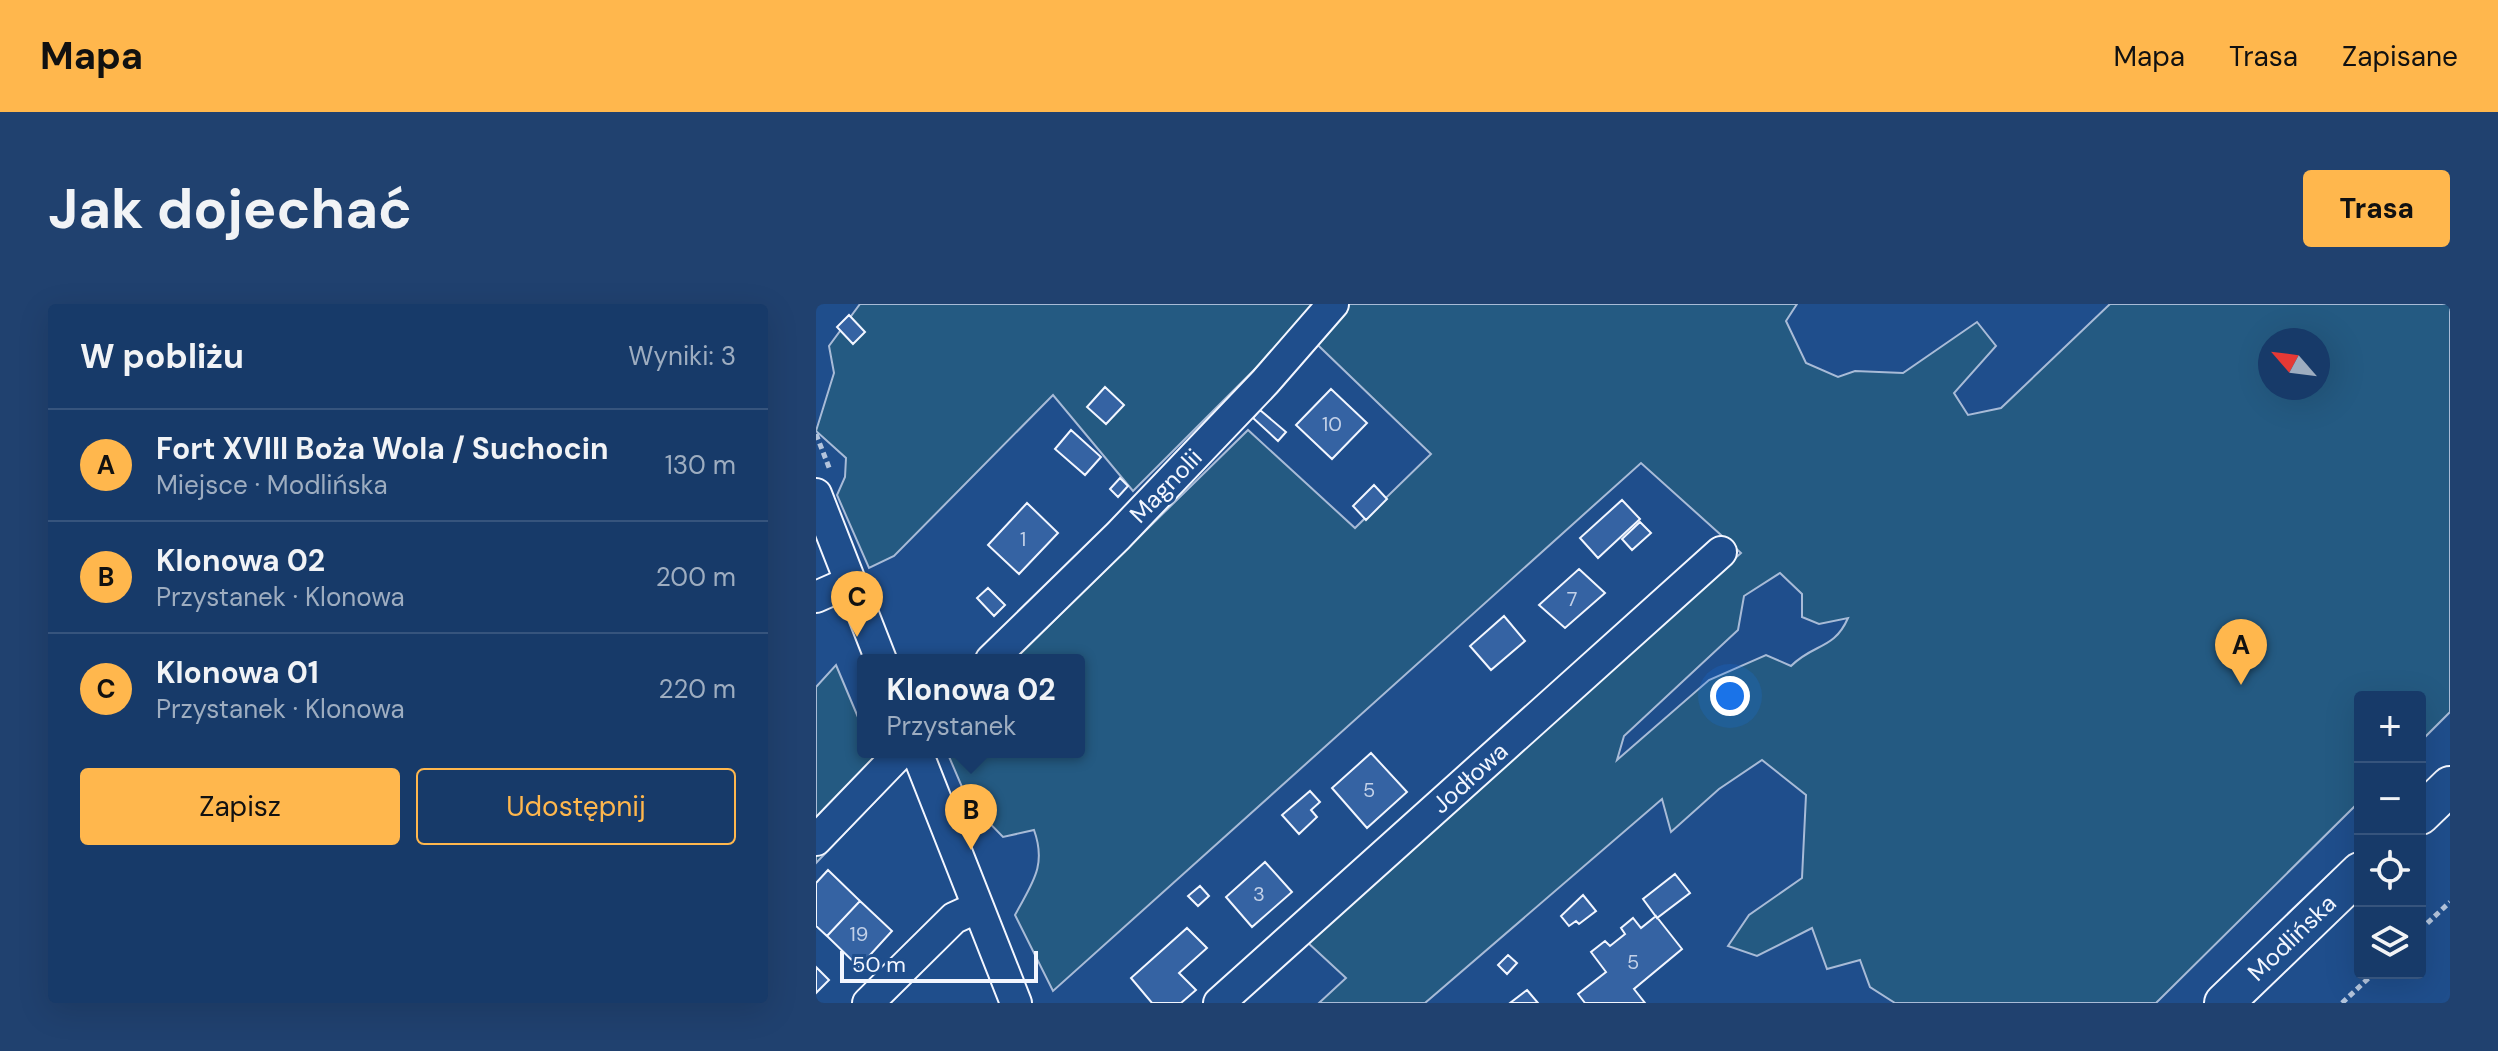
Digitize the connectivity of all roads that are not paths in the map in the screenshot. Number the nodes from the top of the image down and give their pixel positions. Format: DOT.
graph roads {
  1 [pos="1333,304"];
  2 [pos="816,494"];
  3 [pos="1721,552"];
  4 [pos="850,582"];
  5 [pos="816,597"];
  6 [pos="879,654"];
  7 [pos="997,654"];
  8 [pos="895,758"];
  9 [pos="919,758"];
  10 [pos="2450,786"];
  11 [pos="2426,809"];
  12 [pos="816,840"];
  13 [pos="2354,878"];
  14 [pos="978,907"];
  15 [pos="868,1003"];
  16 [pos="1016,1003"];
  17 [pos="1219,1003"];
  18 [pos="2224,1003"];
  1 -- 7 [label="street, Magnolii"];
  2 -- 4 [label="street"];
  3 -- 17 [label="street, Jodłowa"];
  4 -- 5 [label="street"];
  4 -- 6 [label="street"];
  8 -- 12 [label="street"];
  9 -- 14 [label="street"];
  10 -- 11 [label="main road"];
  13 -- 18 [label="main road, Modlińska"];
  14 -- 15 [label="street"];
  14 -- 16 [label="street"];
}
